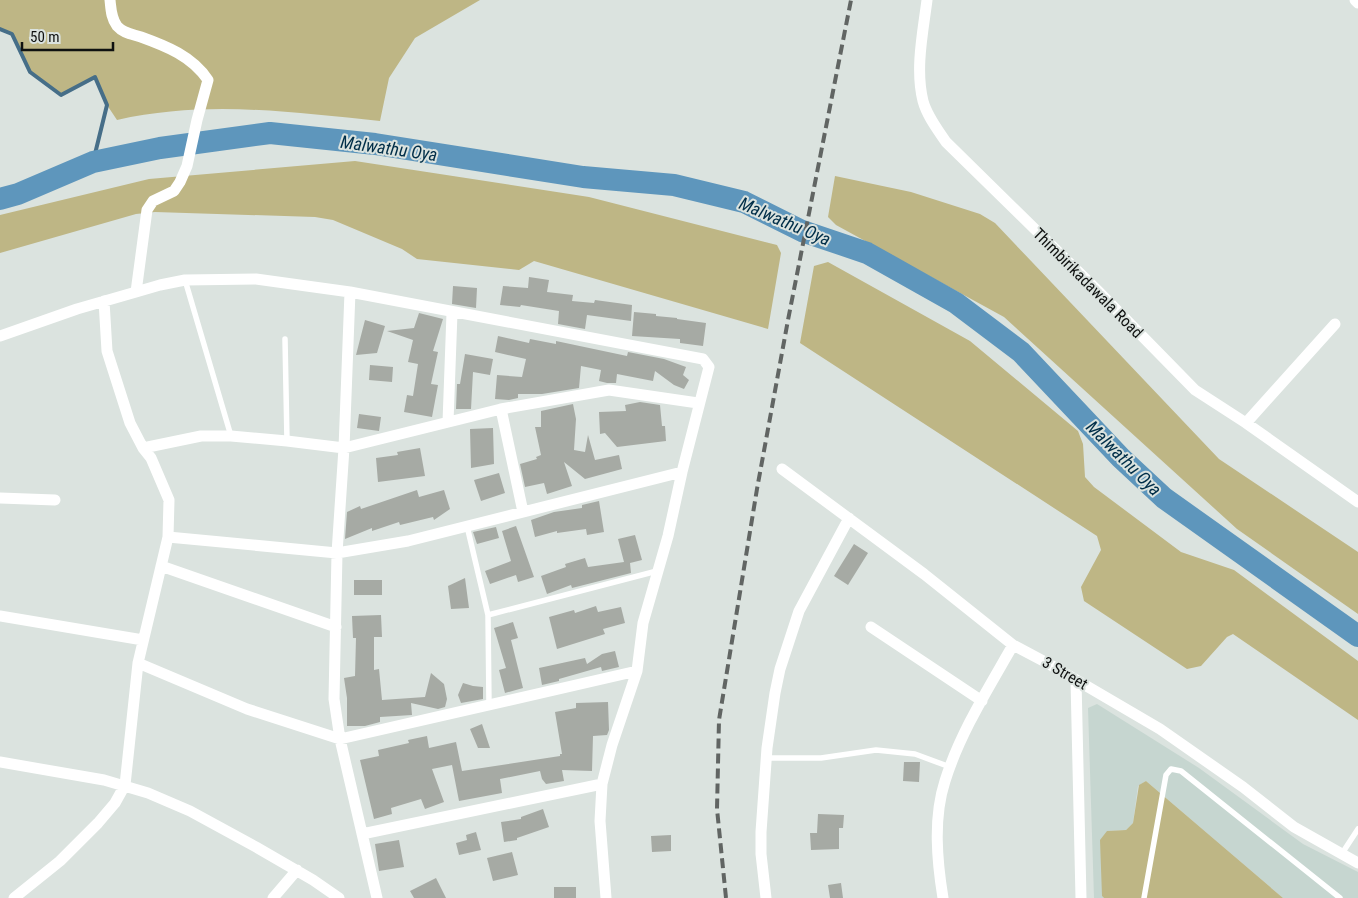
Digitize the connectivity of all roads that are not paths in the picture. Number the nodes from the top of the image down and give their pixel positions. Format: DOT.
graph roads {
  1 [pos="110,0"];
  2 [pos="927,0"];
  3 [pos="1355,0"];
  4 [pos="1358,3"];
  5 [pos="186,280"];
  6 [pos="136,292"];
  7 [pos="350,292"];
  8 [pos="104,301"];
  9 [pos="452,313"];
  10 [pos="1335,324"];
  11 [pos="0,336"];
  12 [pos="286,339"];
  13 [pos="698,403"];
  14 [pos="501,409"];
  15 [pos="448,422"];
  16 [pos="1246,423"];
  17 [pos="231,436"];
  18 [pos="287,441"];
  19 [pos="143,448"];
  20 [pos="344,448"];
  21 [pos="782,469"];
  22 [pos="682,472"];
  23 [pos="0,498"];
  24 [pos="55,500"];
  25 [pos="1358,502"];
  26 [pos="523,512"];
  27 [pos="849,518"];
  28 [pos="467,526"];
  29 [pos="168,537"];
  30 [pos="336,553"];
  31 [pos="161,566"];
  32 [pos="658,571"];
  33 [pos="488,615"];
  34 [pos="0,616"];
  35 [pos="336,627"];
  36 [pos="871,627"];
  37 [pos="143,640"];
  38 [pos="1013,645"];
  39 [pos="138,663"];
  40 [pos="637,671"];
  41 [pos="1076,680"];
  42 [pos="982,701"];
  43 [pos="489,705"];
  44 [pos="340,739"];
  45 [pos="766,758"];
  46 [pos="0,762"];
  47 [pos="950,767"];
  48 [pos="602,784"];
  49 [pos="125,785"];
  50 [pos="1358,829"];
  51 [pos="362,834"];
  52 [pos="1341,854"];
  53 [pos="1358,863"];
  54 [pos="298,870"];
  55 [pos="14,898"];
  56 [pos="273,898"];
  57 [pos="338,898"];
  58 [pos="377,898"];
  59 [pos="606,898"];
  60 [pos="766,898"];
  61 [pos="943,898"];
  62 [pos="1081,898"];
  63 [pos="1144,898"];
  64 [pos="1340,898"];
  1 -- 6 [label="street"];
  2 -- 16 [label="street, Thimbirikadawala Road"];
  3 -- 4 [label="street"];
  5 -- 6 [label="street"];
  5 -- 7 [label="street"];
  5 -- 17 [label="lane"];
  6 -- 8 [label="street"];
  7 -- 9 [label="street"];
  7 -- 20 [label="street"];
  8 -- 11 [label="street"];
  8 -- 19 [label="street"];
  9 -- 13 [label="street"];
  9 -- 15 [label="street"];
  10 -- 16 [label="street"];
  12 -- 18 [label="lane"];
  13 -- 14 [label="street"];
  13 -- 22 [label="street"];
  14 -- 15 [label="street"];
  14 -- 26 [label="street"];
  15 -- 20 [label="street"];
  16 -- 25 [label="street, Thimbirikadawala Road"];
  17 -- 18 [label="street"];
  17 -- 19 [label="street"];
  18 -- 20 [label="street"];
  19 -- 29 [label="street"];
  20 -- 30 [label="street"];
  21 -- 27 [label="street, 3 Street"];
  22 -- 26 [label="street"];
  22 -- 32 [label="street"];
  23 -- 24 [label="street"];
  26 -- 28 [label="street"];
  27 -- 38 [label="street, 3 Street"];
  27 -- 45 [label="street"];
  28 -- 30 [label="street"];
  28 -- 33 [label="lane"];
  29 -- 30 [label="street"];
  29 -- 31 [label="street"];
  30 -- 35 [label="street"];
  31 -- 35 [label="street"];
  31 -- 37 [label="street"];
  32 -- 33 [label="lane"];
  32 -- 40 [label="street"];
  33 -- 43 [label="lane"];
  34 -- 37 [label="street"];
  35 -- 44 [label="street"];
  36 -- 42 [label="street"];
  37 -- 39 [label="street"];
  38 -- 41 [label="street, 3 Street"];
  38 -- 42 [label="street"];
  39 -- 44 [label="street"];
  39 -- 49 [label="street"];
  40 -- 43 [label="street"];
  40 -- 48 [label="street"];
  41 -- 52 [label="street, 3 Street"];
  41 -- 62 [label="street"];
  42 -- 47 [label="street"];
  43 -- 44 [label="street"];
  44 -- 51 [label="street"];
  45 -- 47 [label="lane"];
  45 -- 60 [label="street"];
  46 -- 49 [label="street"];
  47 -- 61 [label="street"];
  48 -- 51 [label="street"];
  48 -- 59 [label="street"];
  49 -- 54 [label="street"];
  49 -- 55 [label="street"];
  50 -- 52 [label="lane"];
  51 -- 58 [label="street"];
  52 -- 53 [label="street, 3 Street"];
  54 -- 56 [label="street"];
  54 -- 57 [label="street"];
  63 -- 64 [label="lane"];
}
